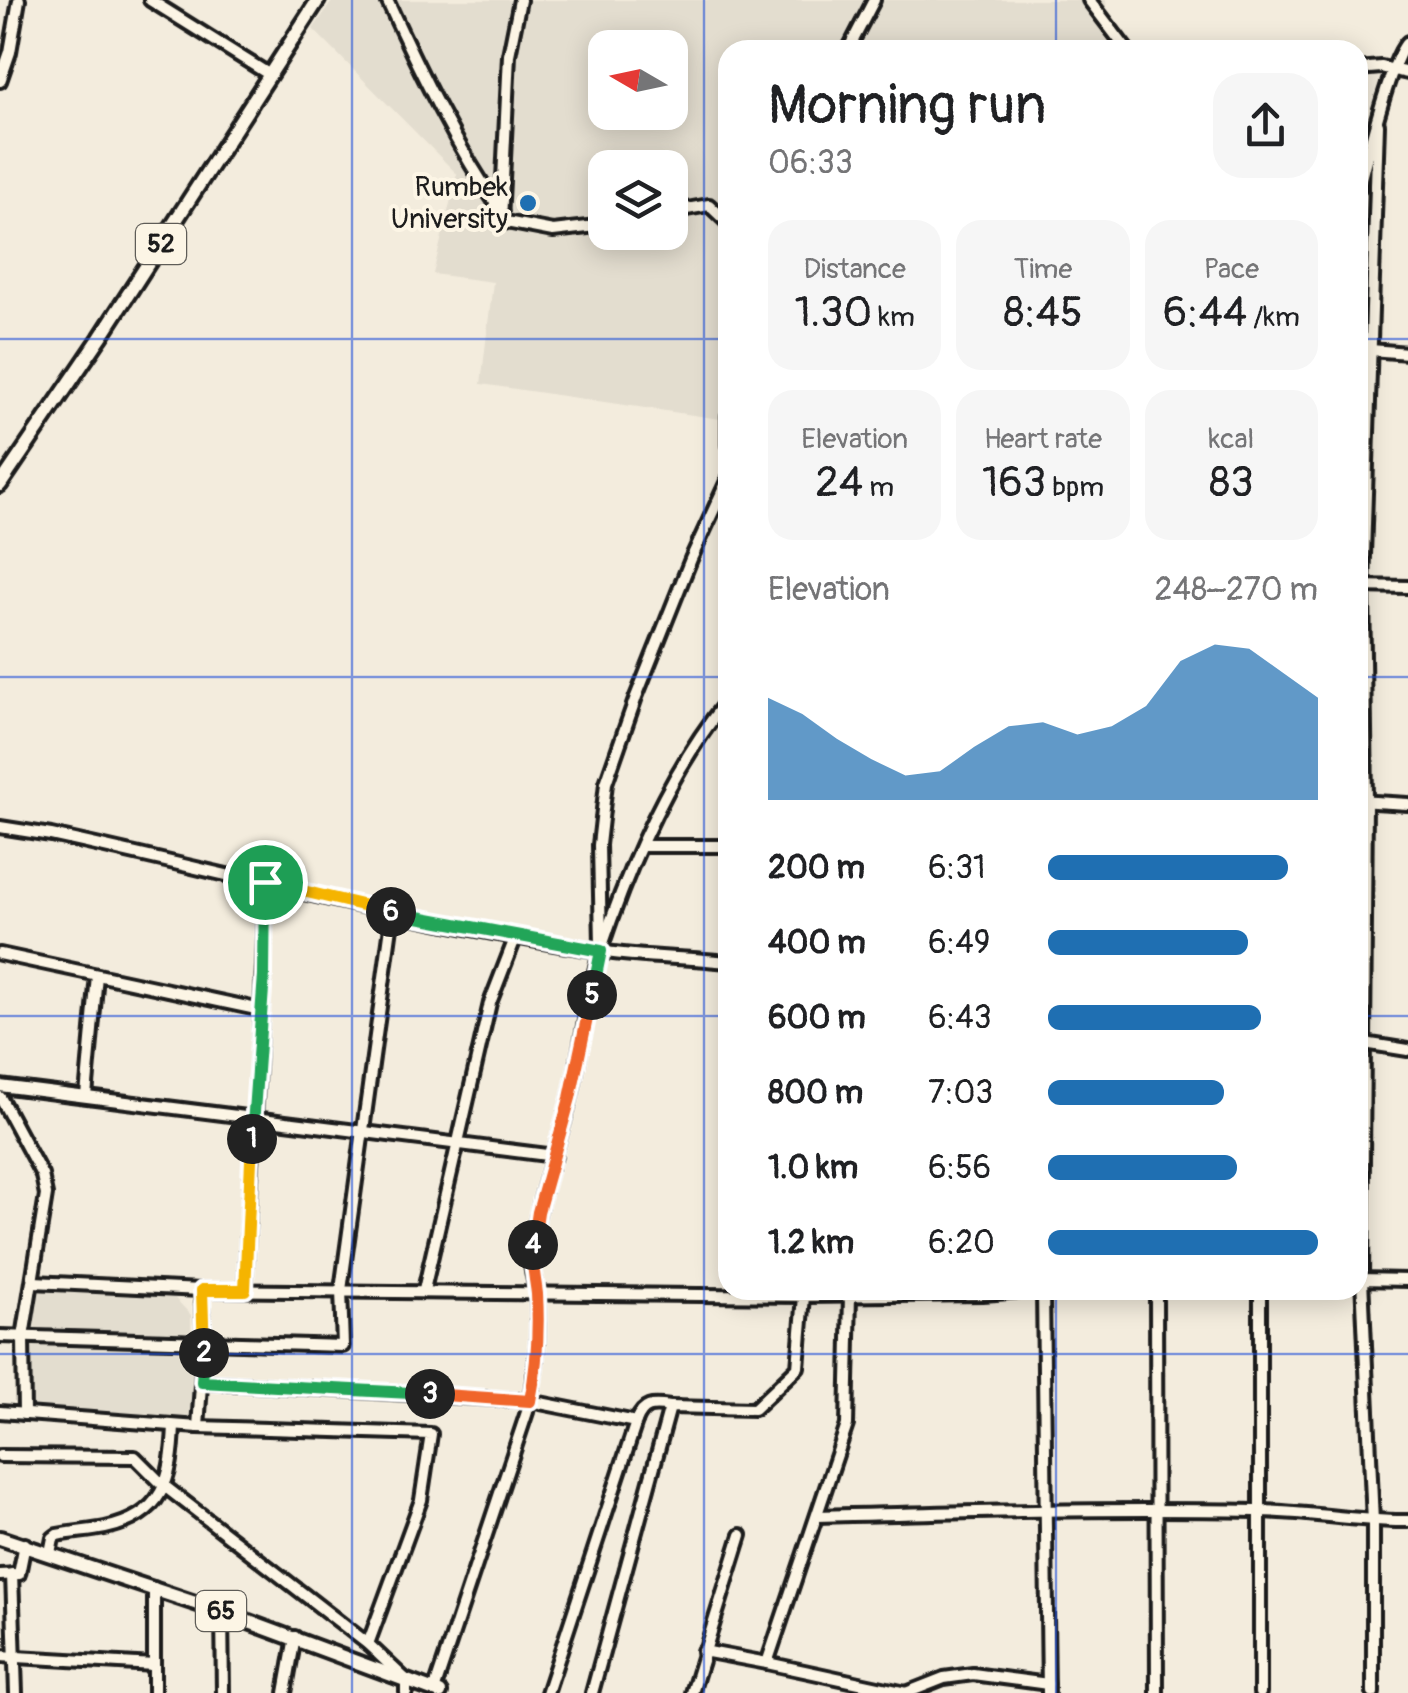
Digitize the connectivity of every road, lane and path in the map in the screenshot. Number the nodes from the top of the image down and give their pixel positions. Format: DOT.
graph roads {
  1 [pos="19,0"];
  2 [pos="150,0"];
  3 [pos="318,0"];
  4 [pos="387,0"];
  5 [pos="520,0"];
  6 [pos="874,0"];
  7 [pos="1088,0"];
  8 [pos="1408,33"];
  9 [pos="853,40"];
  10 [pos="1120,40"];
  11 [pos="1405,44"];
  12 [pos="1368,69"];
  13 [pos="1392,72"];
  14 [pos="1408,73"];
  15 [pos="270,75"];
  16 [pos="0,80"];
  17 [pos="1378,124"];
  18 [pos="1368,157"];
  19 [pos="688,209"];
  20 [pos="502,214"];
  21 [pos="718,214"];
  22 [pos="588,227"];
  23 [pos="1368,350"];
  24 [pos="1372,351"];
  25 [pos="1408,353"];
  26 [pos="1368,429"];
  27 [pos="0,485"];
  28 [pos="718,501"];
  29 [pos="1368,586"];
  30 [pos="1408,587"];
  31 [pos="718,712"];
  32 [pos="1368,801"];
  33 [pos="1408,804"];
  34 [pos="0,827"];
  35 [pos="642,846"];
  36 [pos="718,846"];
  37 [pos="265,882"];
  38 [pos="392,912"];
  39 [pos="516,936"];
  40 [pos="601,951"];
  41 [pos="0,954"];
  42 [pos="718,961"];
  43 [pos="97,975"];
  44 [pos="261,1010"];
  45 [pos="1368,1043"];
  46 [pos="1408,1050"];
  47 [pos="0,1086"];
  48 [pos="86,1096"];
  49 [pos="0,1097"];
  50 [pos="253,1117"];
  51 [pos="362,1130"];
  52 [pos="457,1142"];
  53 [pos="555,1156"];
  54 [pos="1368,1279"];
  55 [pos="1408,1280"];
  56 [pos="33,1282"];
  57 [pos="202,1290"];
  58 [pos="245,1290"];
  59 [pos="341,1290"];
  60 [pos="424,1290"];
  61 [pos="536,1291"];
  62 [pos="718,1292"];
  63 [pos="804,1300"];
  64 [pos="850,1300"];
  65 [pos="1043,1300"];
  66 [pos="1156,1300"];
  67 [pos="1260,1300"];
  68 [pos="1361,1300"];
  69 [pos="0,1336"];
  70 [pos="23,1336"];
  71 [pos="204,1343"];
  72 [pos="202,1382"];
  73 [pos="530,1401"];
  74 [pos="670,1407"];
  75 [pos="0,1412"];
  76 [pos="24,1414"];
  77 [pos="636,1422"];
  78 [pos="174,1426"];
  79 [pos="198,1428"];
  80 [pos="0,1456"];
  81 [pos="163,1485"];
  82 [pos="1048,1510"];
  83 [pos="1159,1510"];
  84 [pos="1261,1510"];
  85 [pos="817,1516"];
  86 [pos="1408,1521"];
  87 [pos="1373,1522"];
  88 [pos="741,1535"];
  89 [pos="0,1538"];
  90 [pos="26,1544"];
  91 [pos="50,1553"];
  92 [pos="6,1574"];
  93 [pos="154,1588"];
  94 [pos="222,1612"];
  95 [pos="295,1637"];
  96 [pos="368,1644"];
  97 [pos="704,1651"];
  98 [pos="0,1656"];
  99 [pos="14,1656"];
  100 [pos="767,1664"];
  101 [pos="154,1665"];
  102 [pos="406,1686"];
  103 [pos="1048,1689"];
  104 [pos="437,1692"];
  105 [pos="16,1693"];
  106 [pos="154,1693"];
  107 [pos="223,1693"];
  108 [pos="285,1693"];
  109 [pos="546,1693"];
  110 [pos="592,1693"];
  111 [pos="692,1693"];
  112 [pos="906,1693"];
  113 [pos="1157,1693"];
  114 [pos="1260,1693"];
  115 [pos="1373,1693"];
  1 -- 16 [label="street"];
  2 -- 15 [label="street"];
  3 -- 15 [label="main road, 52"];
  4 -- 20 [label="street"];
  5 -- 20 [label="street"];
  6 -- 9 [label="street"];
  7 -- 10 [label="street"];
  8 -- 11 [label="street"];
  11 -- 13 [label="street"];
  12 -- 13 [label="street"];
  13 -- 14 [label="street"];
  13 -- 17 [label="street"];
  15 -- 27 [label="main road, 52"];
  17 -- 18 [label="street"];
  17 -- 24 [label="street"];
  19 -- 21 [label="street"];
  20 -- 22 [label="street"];
  23 -- 24 [label="street"];
  24 -- 25 [label="street"];
  24 -- 26 [label="street"];
  28 -- 40 [label="street"];
  29 -- 30 [label="street"];
  31 -- 35 [label="street"];
  32 -- 33 [label="street"];
  34 -- 37 [label="street"];
  35 -- 36 [label="street"];
  35 -- 40 [label="street"];
  37 -- 38 [label="street"];
  37 -- 44 [label="street"];
  38 -- 39 [label="street"];
  38 -- 51 [label="street"];
  39 -- 40 [label="street"];
  39 -- 52 [label="street"];
  40 -- 42 [label="street"];
  40 -- 53 [label="street"];
  41 -- 43 [label="street"];
  43 -- 44 [label="street"];
  43 -- 48 [label="street"];
  44 -- 50 [label="street"];
  45 -- 46 [label="street"];
  47 -- 48 [label="street"];
  48 -- 50 [label="street"];
  49 -- 56 [label="street"];
  50 -- 51 [label="street"];
  50 -- 58 [label="street"];
  51 -- 52 [label="street"];
  51 -- 59 [label="street"];
  52 -- 53 [label="street"];
  52 -- 60 [label="street"];
  53 -- 61 [label="street"];
  54 -- 55 [label="street"];
  56 -- 57 [label="street"];
  56 -- 70 [label="street"];
  57 -- 58 [label="street"];
  57 -- 71 [label="street"];
  58 -- 59 [label="street"];
  59 -- 60 [label="street"];
  59 -- 71 [label="street"];
  60 -- 61 [label="street"];
  61 -- 62 [label="street"];
  61 -- 73 [label="street"];
  63 -- 74 [label="street"];
  64 -- 85 [label="street"];
  65 -- 82 [label="street"];
  66 -- 83 [label="street"];
  67 -- 84 [label="street"];
  68 -- 87 [label="street"];
  69 -- 70 [label="street"];
  70 -- 71 [label="street"];
  70 -- 76 [label="street"];
  71 -- 72 [label="street"];
  72 -- 73 [label="street"];
  72 -- 79 [label="street"];
  73 -- 77 [label="street"];
  73 -- 104 [label="street"];
  74 -- 77 [label="street"];
  74 -- 110 [label="street"];
  75 -- 76 [label="street"];
  76 -- 78 [label="street"];
  77 -- 109 [label="street"];
  78 -- 79 [label="street"];
  78 -- 81 [label="street"];
  79 -- 96 [label="street"];
  80 -- 81 [label="street"];
  81 -- 91 [label="street"];
  81 -- 96 [label="street"];
  82 -- 83 [label="street"];
  82 -- 85 [label="street"];
  82 -- 103 [label="street"];
  83 -- 84 [label="street"];
  83 -- 113 [label="street"];
  84 -- 87 [label="street"];
  84 -- 114 [label="street"];
  85 -- 100 [label="street"];
  86 -- 87 [label="street"];
  87 -- 115 [label="street"];
  88 -- 97 [label="street"];
  89 -- 90 [label="main road, 65"];
  90 -- 91 [label="main road, 65"];
  90 -- 92 [label="street"];
  91 -- 93 [label="main road, 65"];
  92 -- 99 [label="street"];
  93 -- 94 [label="main road, 65"];
  93 -- 101 [label="street"];
  94 -- 95 [label="main road, 65"];
  94 -- 107 [label="street"];
  95 -- 102 [label="main road, 65"];
  95 -- 108 [label="street"];
  96 -- 102 [label="street"];
  97 -- 100 [label="street"];
  97 -- 111 [label="street"];
  98 -- 99 [label="street"];
  99 -- 101 [label="street"];
  99 -- 105 [label="street"];
  100 -- 112 [label="street"];
  101 -- 106 [label="street"];
  102 -- 104 [label="main road, 65"];
  103 -- 112 [label="street"];
}
